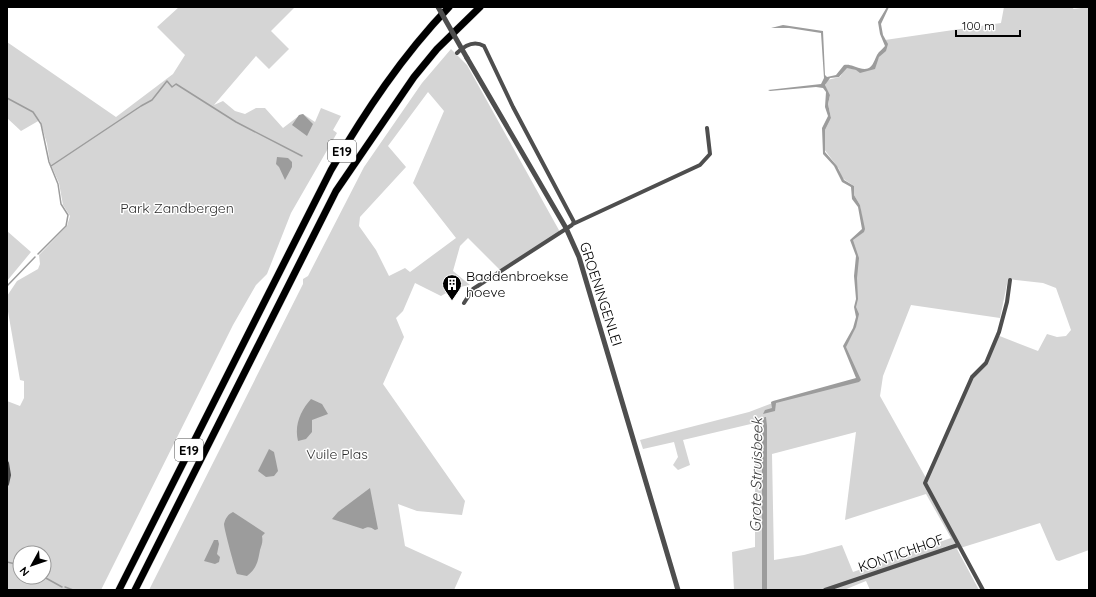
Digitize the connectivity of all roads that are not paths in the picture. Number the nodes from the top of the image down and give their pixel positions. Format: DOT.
graph roads {
  1 [pos="438,7"];
  2 [pos="449,7"];
  3 [pos="480,7"];
  4 [pos="457,53"];
  5 [pos="707,128"];
  6 [pos="573,224"];
  7 [pos="566,228"];
  8 [pos="1010,280"];
  9 [pos="464,303"];
  10 [pos="7,463"];
  11 [pos="7,484"];
  12 [pos="958,545"];
  13 [pos="119,590"];
  14 [pos="135,590"];
  15 [pos="678,590"];
  16 [pos="825,590"];
  17 [pos="983,590"];
  1 -- 7 [label="street, GROENINGENLEI, bridge"];
  2 -- 13 [label="highway, E19"];
  3 -- 14 [label="highway, E19"];
  4 -- 6 [label="street"];
  5 -- 6 [label="street"];
  6 -- 7 [label="street"];
  7 -- 9 [label="street"];
  7 -- 15 [label="street, GROENINGENLEI"];
  8 -- 12 [label="street"];
  10 -- 11 [label="street"];
  12 -- 16 [label="street, KONTICHHOF"];
  12 -- 17 [label="street, KONTICHHOF"];
}
